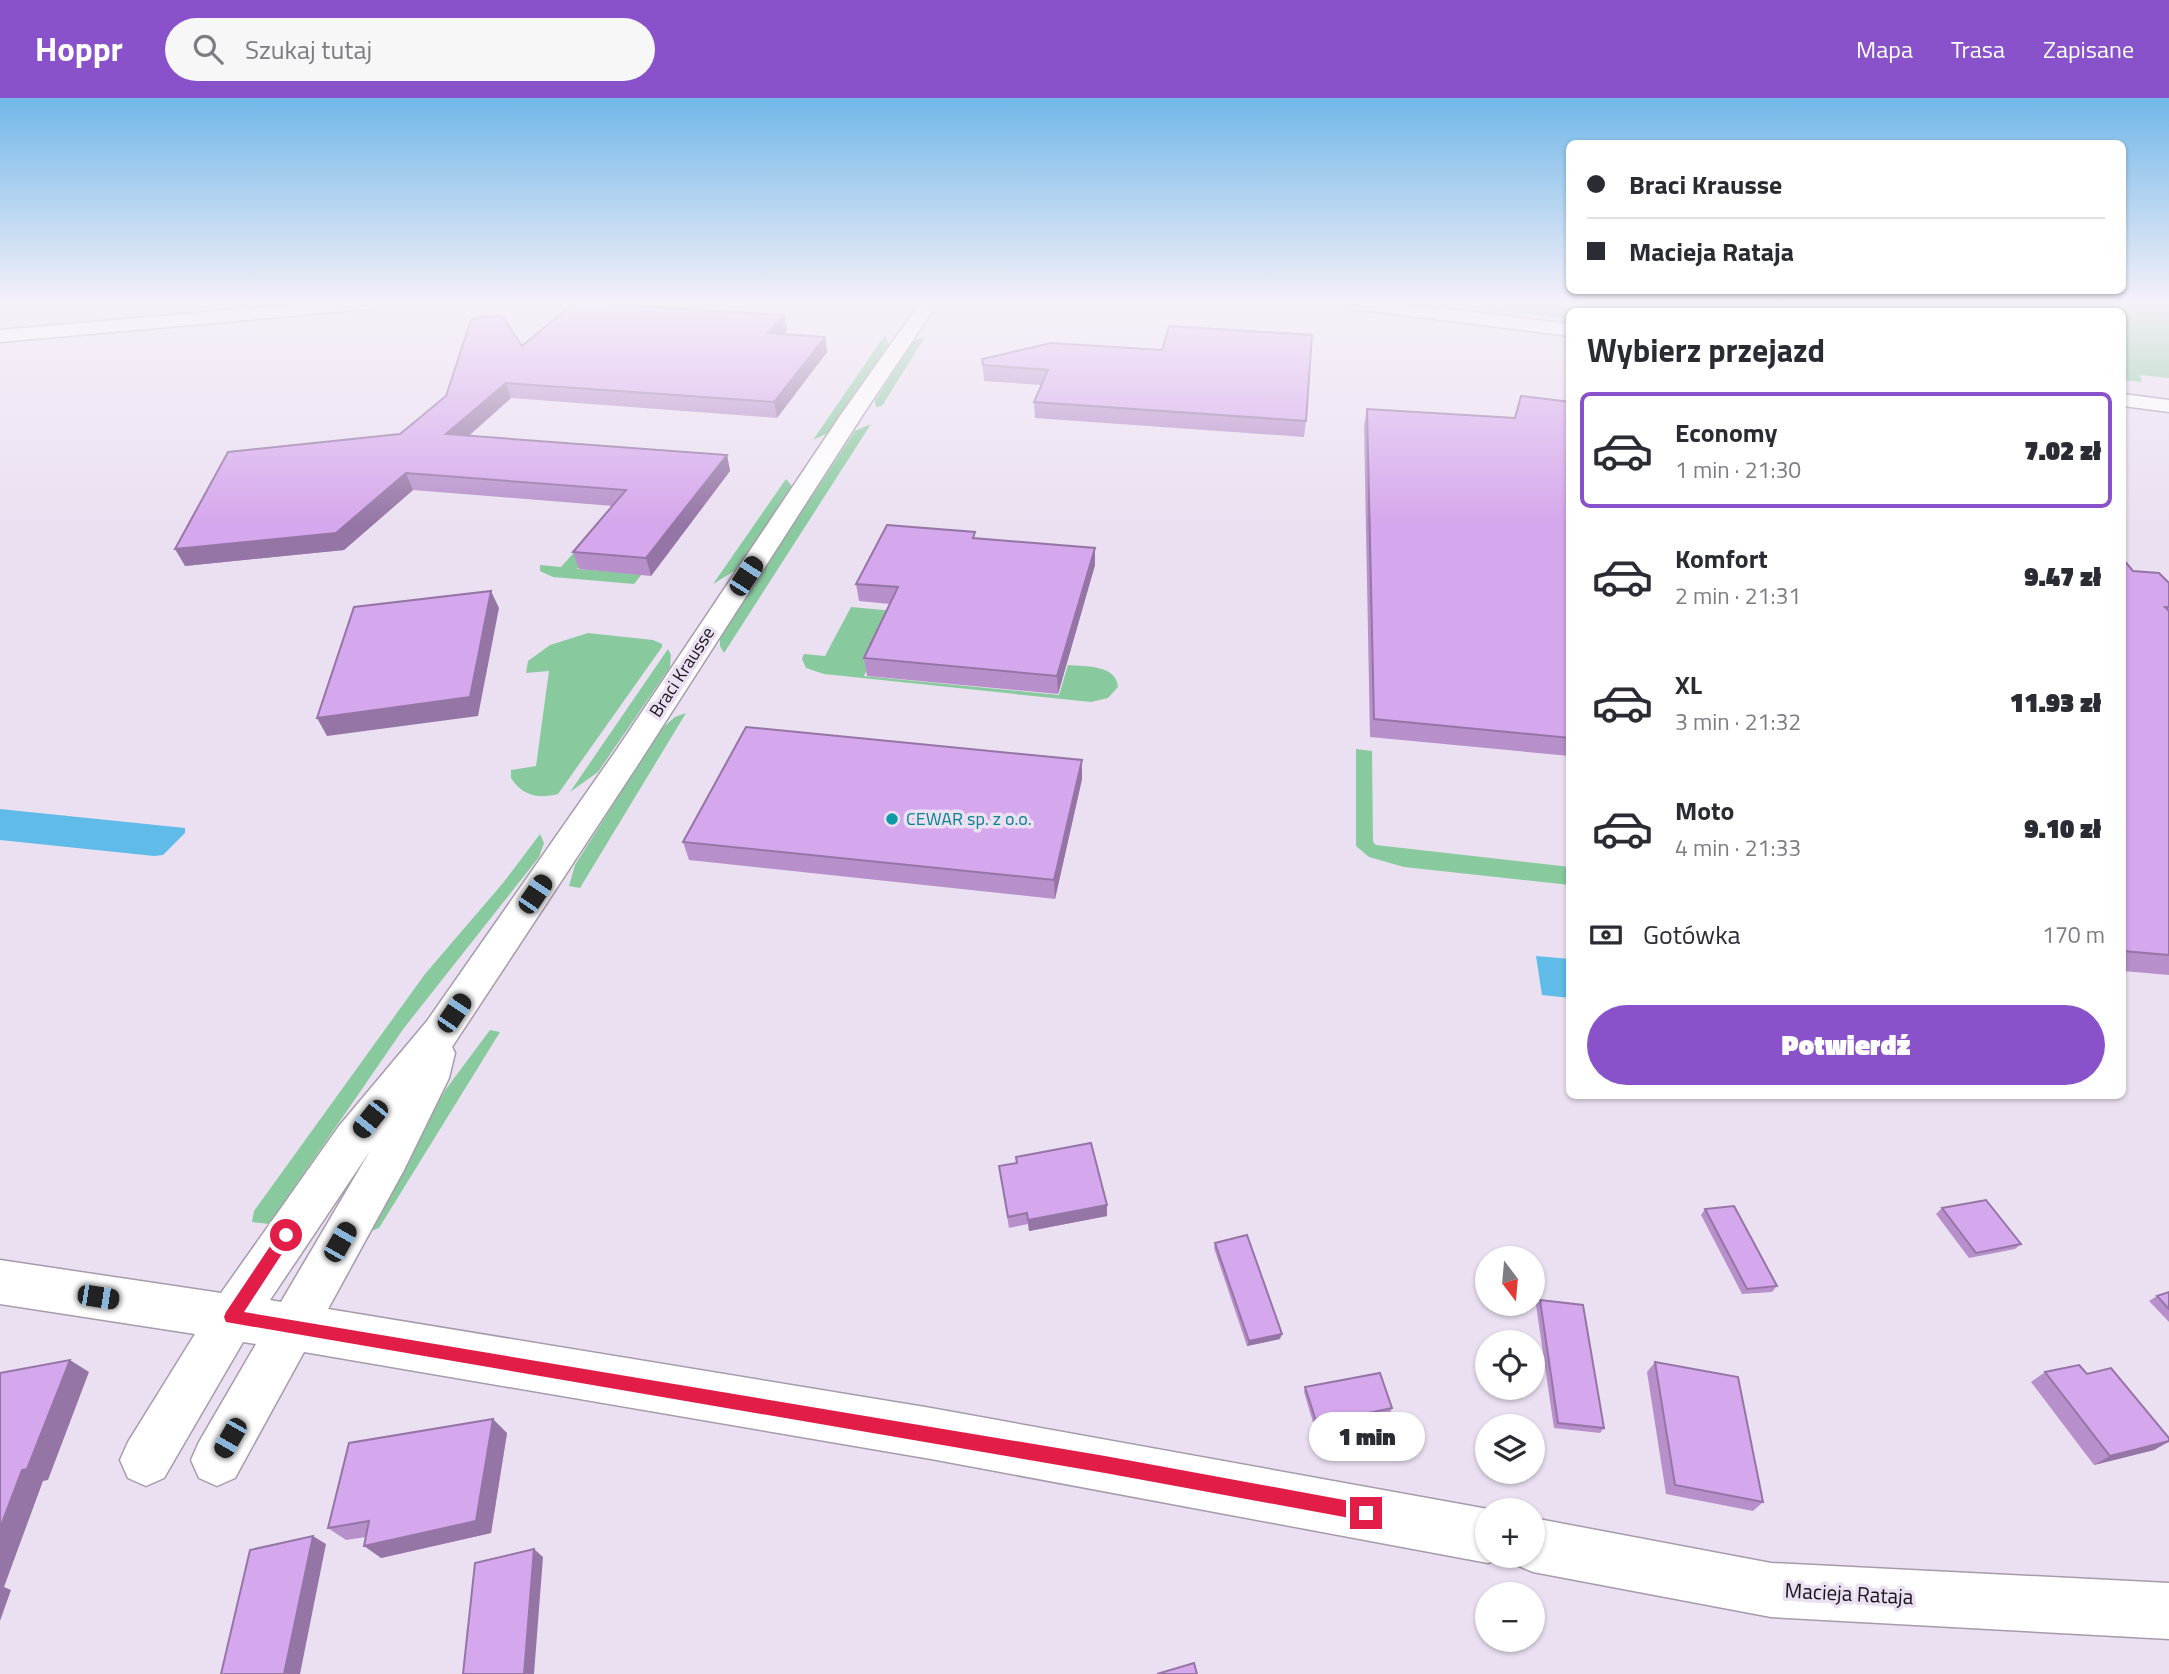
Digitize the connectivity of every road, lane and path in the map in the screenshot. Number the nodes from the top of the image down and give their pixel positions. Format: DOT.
graph roads {
  1 [pos="878,377"];
  2 [pos="2126,400"];
  3 [pos="2169,406"];
  4 [pos="441,1032"];
  5 [pos="0,1282"];
  6 [pos="232,1317"];
  7 [pos="293,1326"];
  8 [pos="146,1460"];
  9 [pos="217,1460"];
  10 [pos="1475,1534"];
  11 [pos="1545,1547"];
  12 [pos="2169,1611"];
  1 -- 4 [label="street, Braci Krausse"];
  2 -- 3 [label="street"];
  4 -- 6 [label="street, Braci Krausse"];
  4 -- 7 [label="street, Braci Krausse"];
  5 -- 6 [label="street"];
  6 -- 7 [label="street"];
  6 -- 8 [label="street, Braci Krausse"];
  7 -- 9 [label="street, Braci Krausse"];
  7 -- 10 [label="street"];
  11 -- 12 [label="street, Macieja Rataja"];
}
